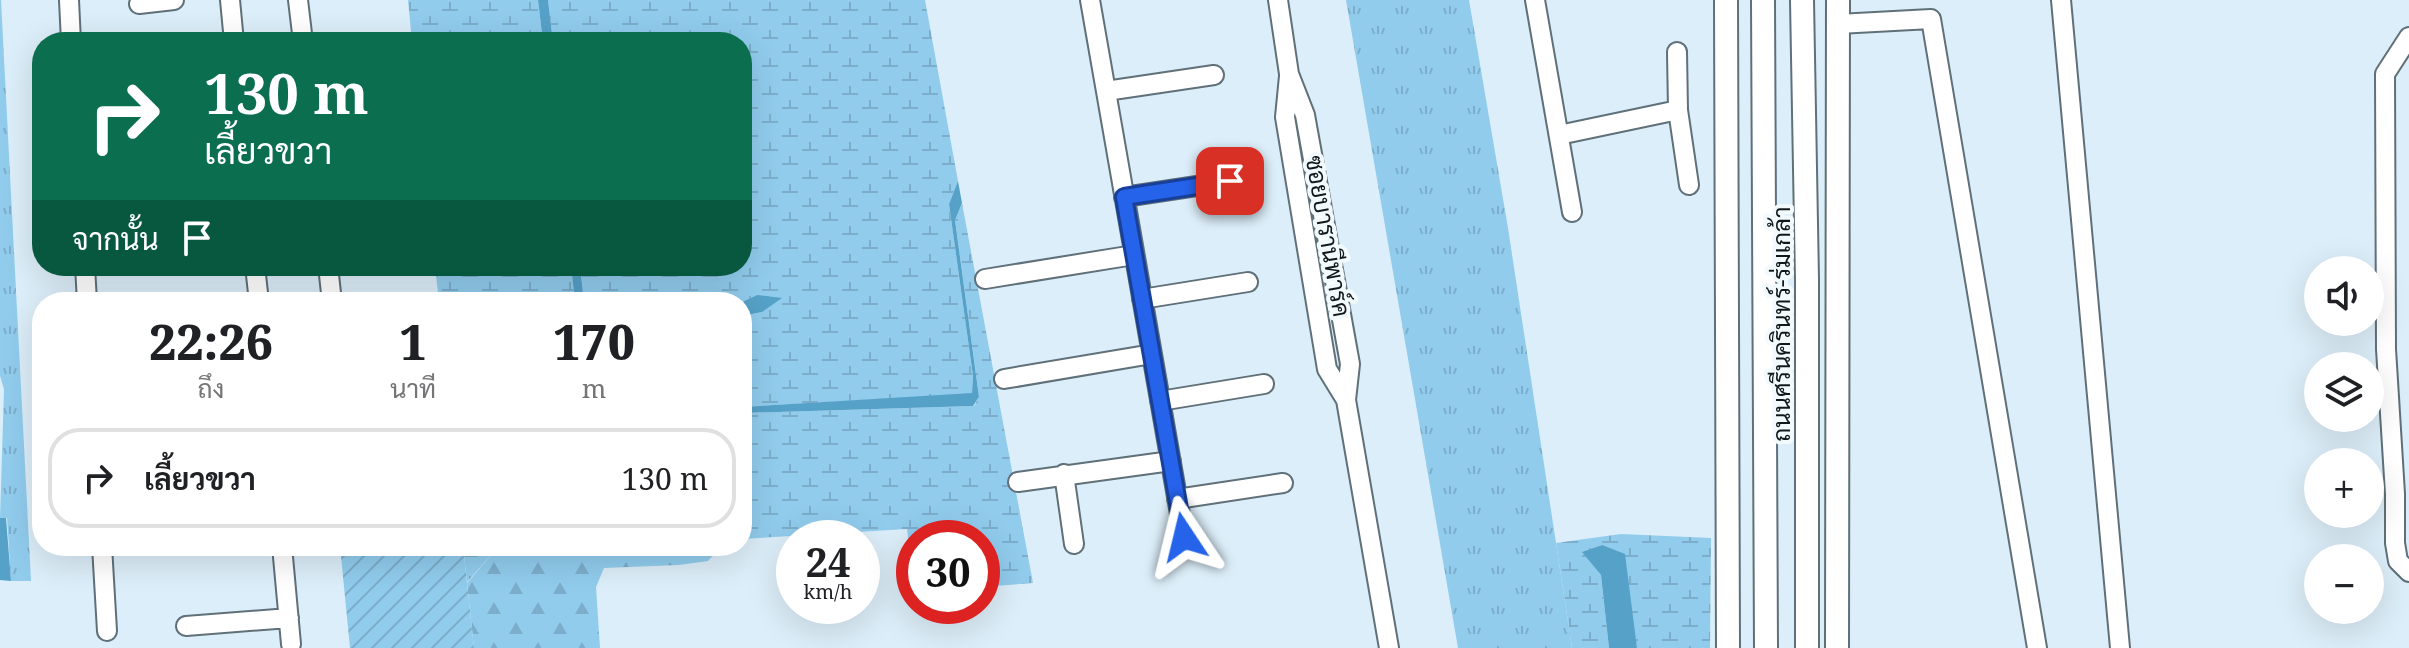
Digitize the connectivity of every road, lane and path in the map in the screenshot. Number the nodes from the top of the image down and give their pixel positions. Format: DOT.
graph roads {
  1 [pos="69,0"];
  2 [pos="174,0"];
  3 [pos="230,0"];
  4 [pos="298,0"];
  5 [pos="1090,0"];
  6 [pos="1278,0"];
  7 [pos="1535,0"];
  8 [pos="1726,0"];
  9 [pos="1763,0"];
  10 [pos="1802,0"];
  11 [pos="1838,0"];
  12 [pos="2061,0"];
  13 [pos="139,4"];
  14 [pos="1838,24"];
  15 [pos="71,32"];
  16 [pos="233,32"];
  17 [pos="302,32"];
  18 [pos="2409,37"];
  19 [pos="1677,52"];
  20 [pos="1214,75"];
  21 [pos="1106,91"];
  22 [pos="1678,110"];
  23 [pos="1559,135"];
  24 [pos="1230,181"];
  25 [pos="1689,185"];
  26 [pos="1124,197"];
  27 [pos="1572,212"];
  28 [pos="1134,255"];
  29 [pos="985,279"];
  30 [pos="1248,282"];
  31 [pos="1142,299"];
  32 [pos="1152,354"];
  33 [pos="1004,379"];
  34 [pos="1264,384"];
  35 [pos="1160,401"];
  36 [pos="1171,461"];
  37 [pos="1064,474"];
  38 [pos="1018,482"];
  39 [pos="1283,483"];
  40 [pos="1177,499"];
  41 [pos="1184,537"];
  42 [pos="1074,544"];
  43 [pos="103,556"];
  44 [pos="283,556"];
  45 [pos="2409,572"];
  46 [pos="289,618"];
  47 [pos="186,626"];
  48 [pos="107,631"];
  49 [pos="1835,643"];
  50 [pos="291,644"];
  51 [pos="1729,645"];
  52 [pos="1389,648"];
  53 [pos="1766,648"];
  54 [pos="1807,648"];
  55 [pos="2037,648"];
  56 [pos="2120,648"];
  1 -- 15 [label="street"];
  2 -- 13 [label="street"];
  3 -- 16 [label="street"];
  4 -- 17 [label="street"];
  5 -- 21 [label="street"];
  6 -- 52 [label="street, ซอยบารานีพาร์ค"];
  7 -- 23 [label="street"];
  8 -- 51 [label="main road"];
  9 -- 53 [label="main road, ถนนศรีนครินทร์-ร่มเกล้า"];
  10 -- 54 [label="main road, ถนนศรีนครินทร์-ร่มเกล้า"];
  11 -- 14 [label="main road"];
  12 -- 56 [label="street"];
  14 -- 49 [label="main road"];
  14 -- 55 [label="street"];
  18 -- 45 [label="street"];
  19 -- 22 [label="street"];
  20 -- 21 [label="street"];
  21 -- 26 [label="street"];
  22 -- 23 [label="street"];
  22 -- 25 [label="street"];
  23 -- 27 [label="street"];
  24 -- 26 [label="street"];
  26 -- 28 [label="street"];
  28 -- 29 [label="street"];
  28 -- 31 [label="street"];
  30 -- 31 [label="street"];
  31 -- 32 [label="street"];
  32 -- 33 [label="street"];
  32 -- 35 [label="street"];
  34 -- 35 [label="street"];
  35 -- 36 [label="street"];
  36 -- 37 [label="street"];
  36 -- 40 [label="street"];
  37 -- 38 [label="street"];
  37 -- 42 [label="street"];
  39 -- 40 [label="street"];
  40 -- 41 [label="street"];
  43 -- 48 [label="street"];
  44 -- 46 [label="street"];
  46 -- 47 [label="street"];
  46 -- 50 [label="street"];
}
